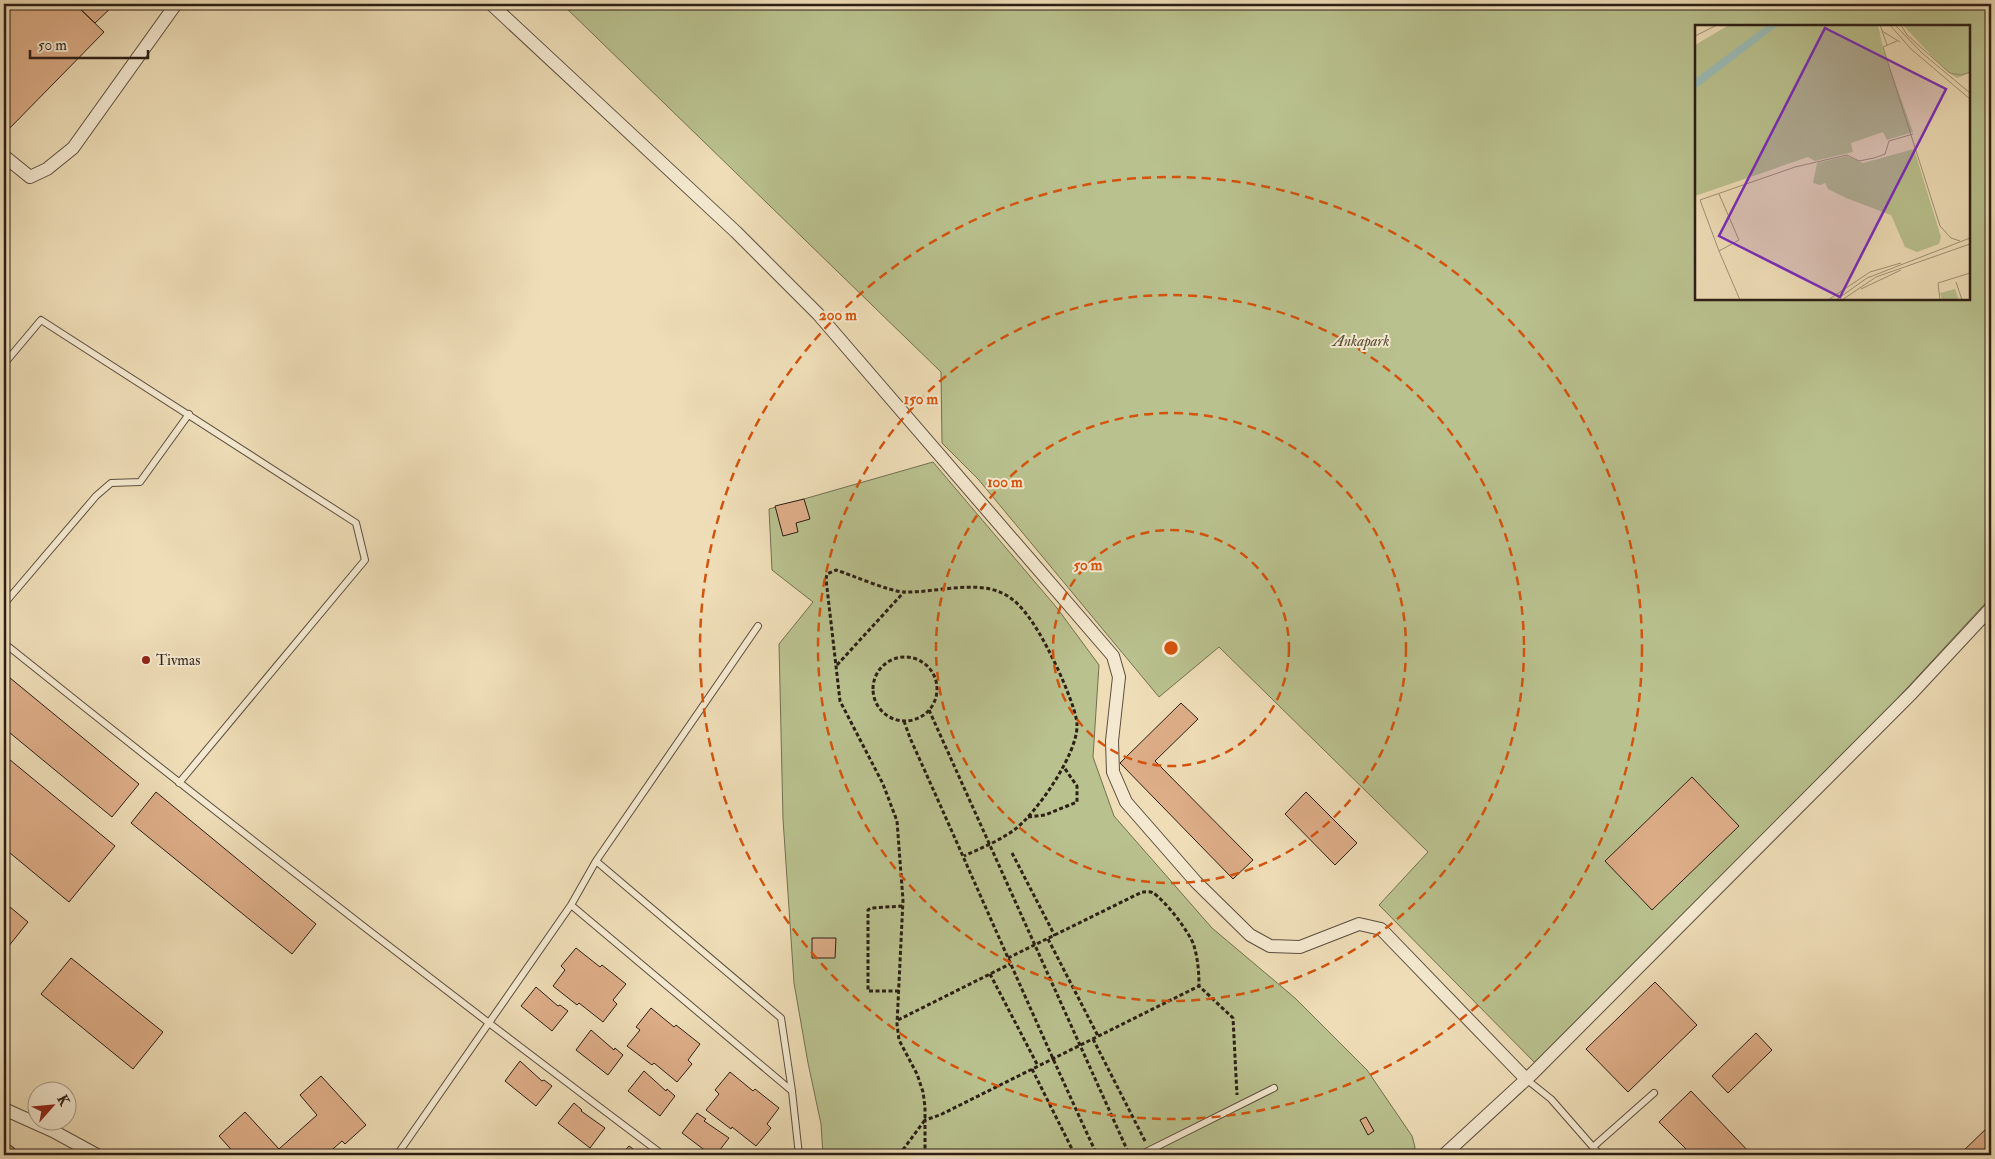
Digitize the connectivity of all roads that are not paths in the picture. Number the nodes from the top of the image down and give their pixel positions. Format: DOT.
graph roads {
  1 [pos="176,4"];
  2 [pos="491,4"];
  3 [pos="4,156"];
  4 [pos="4,364"];
  5 [pos="190,414"];
  6 [pos="4,604"];
  7 [pos="1991,608"];
  8 [pos="758,626"];
  9 [pos="4,643"];
  10 [pos="180,784"];
  11 [pos="596,861"];
  12 [pos="571,905"];
  13 [pos="489,1024"];
  14 [pos="1526,1079"];
  15 [pos="1274,1088"];
  16 [pos="792,1091"];
  17 [pos="1654,1093"];
  18 [pos="4,1110"];
  19 [pos="1593,1147"];
  20 [pos="97,1155"];
  21 [pos="397,1155"];
  22 [pos="663,1155"];
  23 [pos="799,1155"];
  24 [pos="1140,1155"];
  25 [pos="1444,1155"];
  26 [pos="1600,1155"];
  1 -- 3 [label="street"];
  2 -- 14 [label="street"];
  4 -- 5 [label="lane"];
  5 -- 6 [label="lane"];
  5 -- 10 [label="lane"];
  7 -- 14 [label="street"];
  8 -- 11 [label="lane"];
  9 -- 10 [label="lane"];
  10 -- 13 [label="lane"];
  11 -- 12 [label="lane"];
  11 -- 16 [label="lane"];
  12 -- 13 [label="lane"];
  12 -- 16 [label="lane"];
  13 -- 21 [label="lane"];
  13 -- 22 [label="lane"];
  14 -- 19 [label="lane"];
  14 -- 25 [label="street"];
  15 -- 24 [label="lane"];
  16 -- 23 [label="lane"];
  17 -- 19 [label="lane"];
  18 -- 20 [label="street"];
  19 -- 26 [label="lane"];
}
